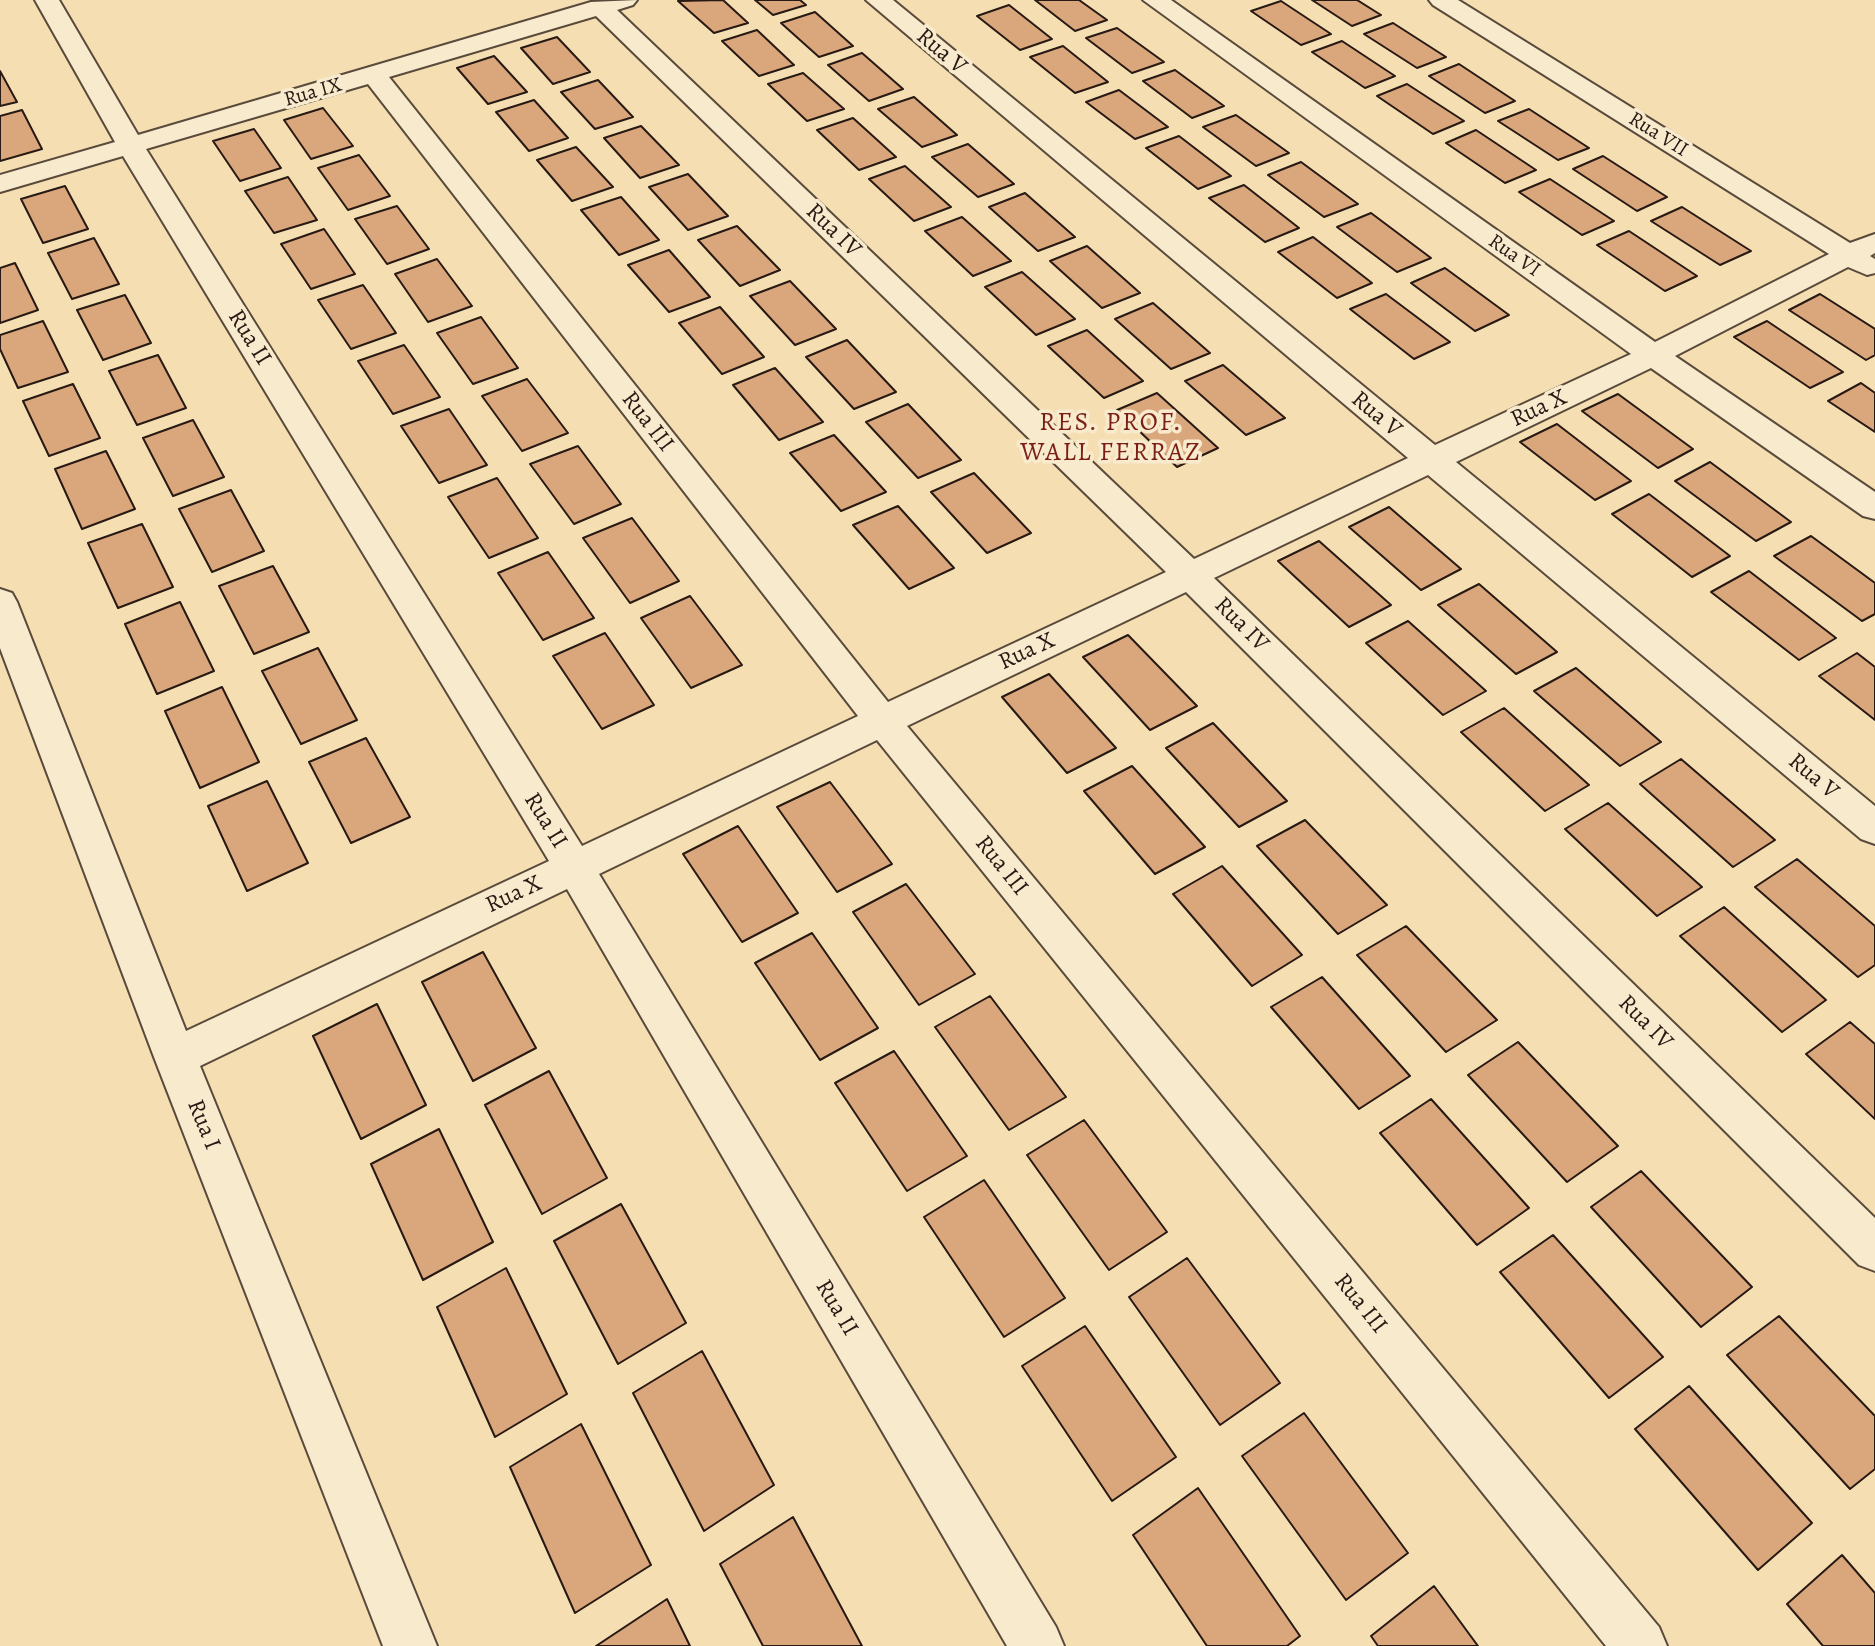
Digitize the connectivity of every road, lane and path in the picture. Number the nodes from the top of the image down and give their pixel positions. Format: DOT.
graph roads {
  1 [pos="47,0"];
  2 [pos="878,0"];
  3 [pos="1155,0"];
  4 [pos="1441,0"];
  5 [pos="612,4"];
  6 [pos="374,75"];
  7 [pos="130,145"];
  8 [pos="0,184"];
  9 [pos="1866,255"];
  10 [pos="1653,355"];
  11 [pos="1431,460"];
  12 [pos="1875,508"];
  13 [pos="1189,575"];
  14 [pos="0,602"];
  15 [pos="882,721"];
  16 [pos="1875,828"];
  17 [pos="574,867"];
  18 [pos="175,1057"];
  19 [pos="1875,1249"];
  20 [pos="410,1646"];
  21 [pos="1037,1646"];
  22 [pos="1640,1646"];
  1 -- 7 [label="street, Rua II"];
  2 -- 11 [label="street, Rua V"];
  3 -- 10 [label="street, Rua VI"];
  4 -- 9 [label="street, Rua VII"];
  5 -- 6 [label="street, Rua IX"];
  5 -- 13 [label="street, Rua IV"];
  6 -- 7 [label="street, Rua IX"];
  6 -- 15 [label="street, Rua III"];
  7 -- 8 [label="street, Rua IX"];
  7 -- 17 [label="street, Rua II"];
  9 -- 10 [label="street, Rua X"];
  10 -- 11 [label="street, Rua X"];
  10 -- 12 [label="street, Rua VI"];
  11 -- 13 [label="street, Rua X"];
  11 -- 16 [label="street, Rua V"];
  13 -- 15 [label="street, Rua X"];
  13 -- 19 [label="street, Rua IV"];
  14 -- 18 [label="street, Rua I"];
  15 -- 17 [label="street, Rua X"];
  15 -- 22 [label="street, Rua III"];
  17 -- 18 [label="street, Rua X"];
  17 -- 21 [label="street, Rua II"];
  18 -- 20 [label="street, Rua I"];
}
